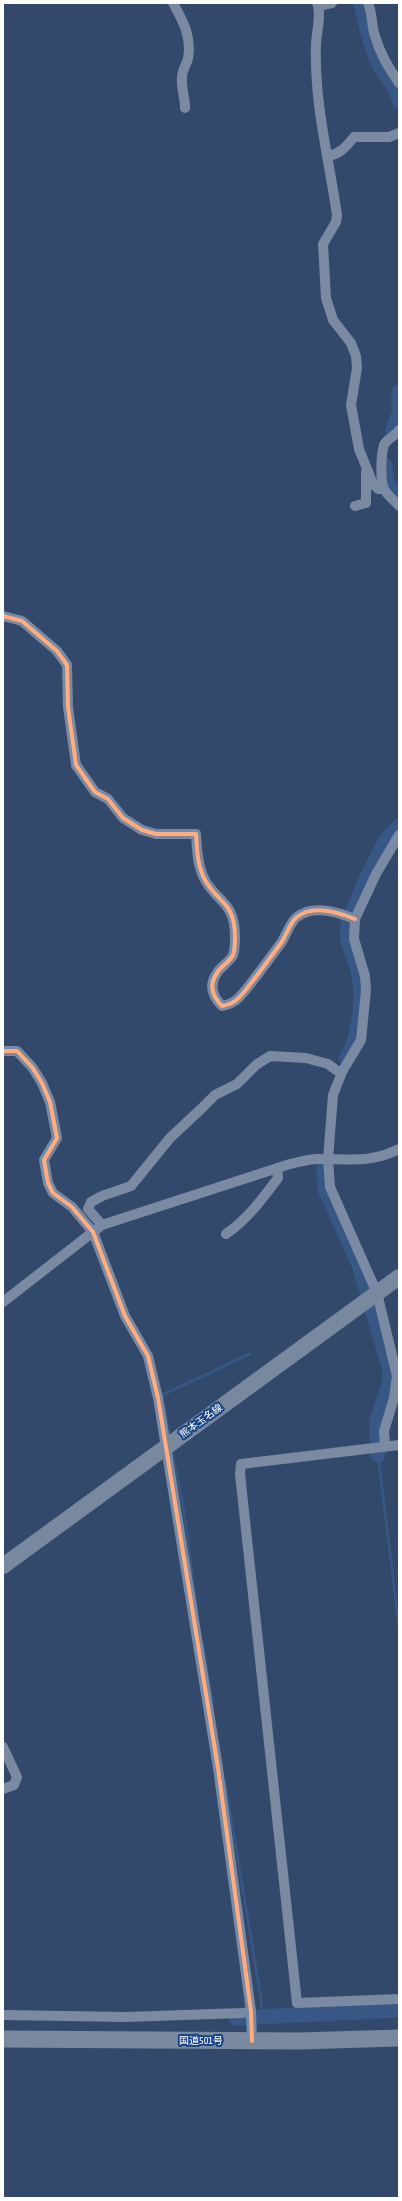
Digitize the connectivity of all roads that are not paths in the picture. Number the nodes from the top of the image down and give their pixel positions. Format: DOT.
graph roads {
  1 [pos="173,3"];
  2 [pos="332,3"];
  3 [pos="368,3"];
  4 [pos="317,5"];
  5 [pos="399,83"];
  6 [pos="185,108"];
  7 [pos="399,133"];
  8 [pos="329,156"];
  9 [pos="399,430"];
  10 [pos="366,466"];
  11 [pos="384,489"];
  12 [pos="355,506"];
  13 [pos="399,506"];
  14 [pos="3,616"];
  15 [pos="397,841"];
  16 [pos="354,918"];
  17 [pos="3,1051"];
  18 [pos="341,1071"];
  19 [pos="399,1149"];
  20 [pos="324,1159"];
  21 [pos="277,1168"];
  22 [pos="102,1225"];
  23 [pos="93,1232"];
  24 [pos="226,1234"];
  25 [pos="399,1277"];
  26 [pos="369,1299"];
  27 [pos="3,1302"];
  28 [pos="174,1440"];
  29 [pos="399,1446"];
  30 [pos="379,1447"];
  31 [pos="3,1566"];
  32 [pos="3,1747"];
  33 [pos="3,1788"];
  34 [pos="399,1999"];
  35 [pos="3,2014"];
  36 [pos="252,2014"];
  37 [pos="252,2037"];
  38 [pos="399,2038"];
  39 [pos="3,2039"];
  1 -- 6 [label="street"];
  2 -- 4 [label="street"];
  3 -- 5 [label="street"];
  4 -- 8 [label="street"];
  7 -- 8 [label="street"];
  8 -- 10 [label="street"];
  9 -- 11 [label="street"];
  10 -- 11 [label="street"];
  10 -- 12 [label="street"];
  11 -- 13 [label="street"];
  14 -- 16 [label="street"];
  15 -- 16 [label="street"];
  16 -- 18 [label="street"];
  17 -- 23 [label="street"];
  18 -- 20 [label="street"];
  18 -- 22 [label="street"];
  19 -- 20 [label="street"];
  20 -- 21 [label="street"];
  20 -- 26 [label="street"];
  21 -- 22 [label="street"];
  21 -- 24 [label="street"];
  22 -- 23 [label="street"];
  23 -- 27 [label="street"];
  23 -- 28 [label="street"];
  25 -- 26 [label="main road, 熊本玉名線"];
  26 -- 28 [label="main road, 熊本玉名線"];
  26 -- 30 [label="street"];
  28 -- 31 [label="main road, 熊本玉名線"];
  28 -- 36 [label="street"];
  29 -- 30 [label="street"];
  30 -- 34 [label="street"];
  32 -- 33 [label="street"];
  35 -- 36 [label="street"];
  36 -- 37 [label="street"];
  37 -- 38 [label="highway, 国道501号"];
  37 -- 39 [label="highway, 国道501号"];
}
